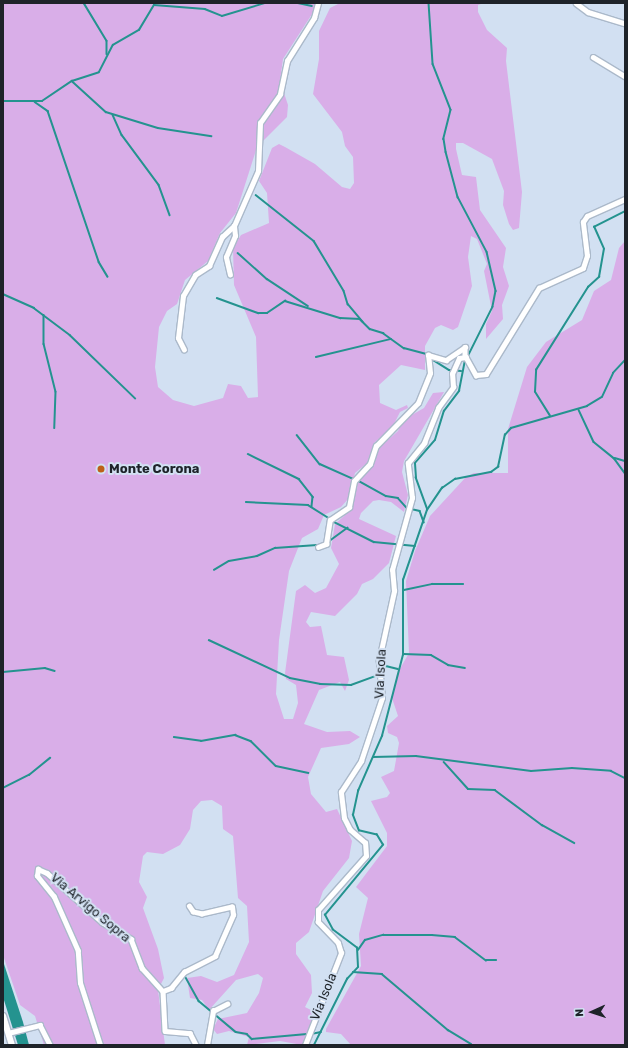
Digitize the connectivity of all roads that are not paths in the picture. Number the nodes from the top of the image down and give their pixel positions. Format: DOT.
graph roads {
  1 [pos="318,3"];
  2 [pos="576,3"];
  3 [pos="625,23"];
  4 [pos="592,57"];
  5 [pos="625,76"];
  6 [pos="625,199"];
  7 [pos="234,226"];
  8 [pos="230,275"];
  9 [pos="184,350"];
  10 [pos="465,356"];
  11 [pos="318,546"];
  12 [pos="189,906"];
  13 [pos="163,991"];
  14 [pos="227,1004"];
  15 [pos="3,1016"];
  16 [pos="9,1032"];
  17 [pos="12,1045"];
  18 [pos="50,1045"];
  19 [pos="100,1045"];
  20 [pos="196,1045"];
  21 [pos="207,1045"];
  22 [pos="305,1045"];
  1 -- 7 [label="street"];
  2 -- 3 [label="street"];
  4 -- 5 [label="street"];
  6 -- 10 [label="street"];
  7 -- 8 [label="street"];
  7 -- 9 [label="street"];
  10 -- 11 [label="street"];
  10 -- 22 [label="street, Via Isola"];
  12 -- 13 [label="street"];
  13 -- 19 [label="street, Via Arvigo Sopra"];
  13 -- 20 [label="street"];
  14 -- 21 [label="street"];
  15 -- 16 [label="main road"];
  16 -- 17 [label="main road"];
  16 -- 18 [label="street"];
}
